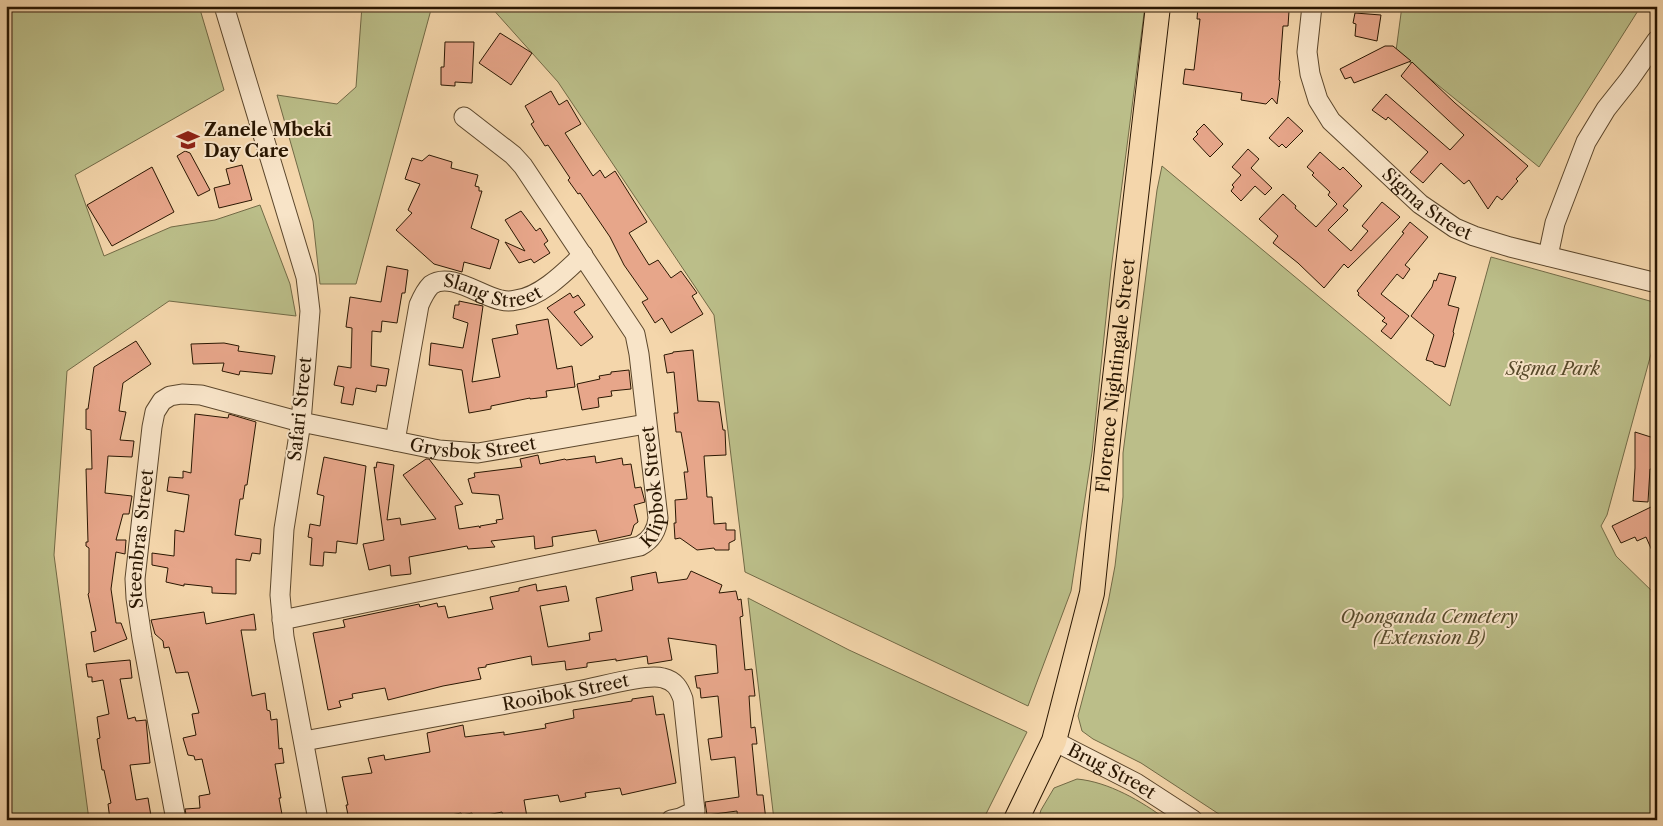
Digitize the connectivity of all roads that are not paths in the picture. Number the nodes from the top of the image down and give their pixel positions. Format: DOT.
graph roads {
  1 [pos="224,6"];
  2 [pos="1158,6"];
  3 [pos="1312,6"];
  4 [pos="1657,40"];
  5 [pos="1650,63"];
  6 [pos="464,117"];
  7 [pos="584,255"];
  8 [pos="1548,256"];
  9 [pos="1657,283"];
  10 [pos="301,422"];
  11 [pos="646,424"];
  12 [pos="395,441"];
  13 [pos="282,620"];
  14 [pos="304,741"];
  15 [pos="1054,741"];
  16 [pos="694,816"];
  17 [pos="176,820"];
  18 [pos="318,820"];
  19 [pos="671,820"];
  20 [pos="1016,820"];
  21 [pos="1194,820"];
  1 -- 10 [label="street, Safari Street"];
  2 -- 15 [label="main road, Florence Nightingale Street"];
  3 -- 8 [label="street, Sigma Street"];
  4 -- 5 [label="street"];
  5 -- 8 [label="street"];
  6 -- 7 [label="street, Klipbok Street"];
  7 -- 11 [label="street, Klipbok Street"];
  7 -- 12 [label="street, Slang Street"];
  8 -- 9 [label="street, Sigma Street"];
  10 -- 12 [label="street, Grysbok Street"];
  10 -- 13 [label="street, Safari Street"];
  10 -- 17 [label="street, Steenbras Street"];
  11 -- 12 [label="street, Grysbok Street"];
  11 -- 13 [label="street, Klipbok Street"];
  13 -- 14 [label="street, Safari Street"];
  14 -- 16 [label="street, Rooibok Street"];
  14 -- 18 [label="street, Safari Street"];
  15 -- 20 [label="main road, Florence Nightingale Street"];
  15 -- 21 [label="street, Brug Street"];
  16 -- 19 [label="street, Rooibok Street"];
}
